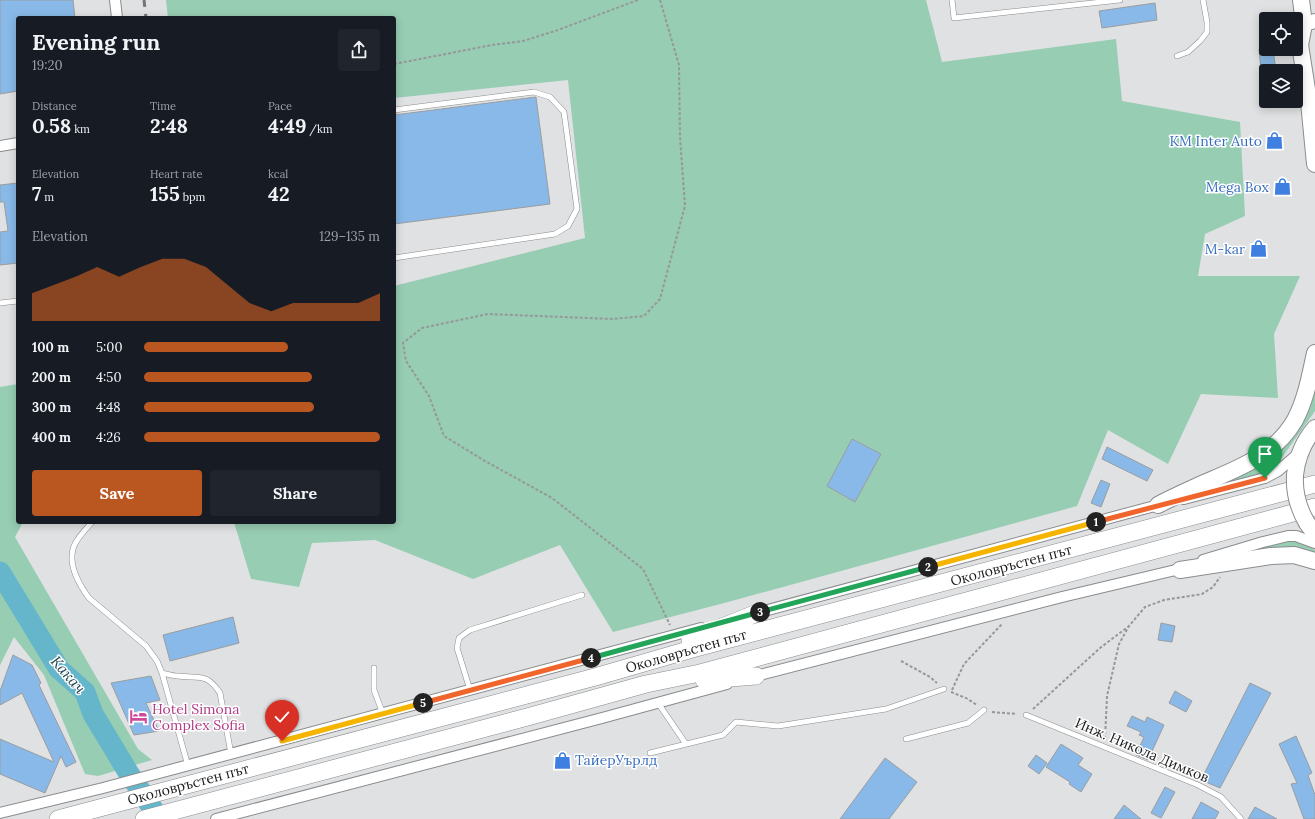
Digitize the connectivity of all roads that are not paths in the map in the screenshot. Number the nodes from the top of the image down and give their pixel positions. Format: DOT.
graph roads {
  1 [pos="115,0"];
  2 [pos="952,0"];
  3 [pos="1120,0"];
  4 [pos="1203,0"];
  5 [pos="1301,0"];
  6 [pos="117,16"];
  7 [pos="1311,27"];
  8 [pos="1177,56"];
  9 [pos="1309,102"];
  10 [pos="396,110"];
  11 [pos="1315,123"];
  12 [pos="16,143"];
  13 [pos="0,146"];
  14 [pos="1315,164"];
  15 [pos="396,258"];
  16 [pos="16,301"];
  17 [pos="0,303"];
  18 [pos="1315,353"];
  19 [pos="1315,428"];
  20 [pos="1299,453"];
  21 [pos="1315,484"];
  22 [pos="1158,505"];
  23 [pos="1315,507"];
  24 [pos="90,524"];
  25 [pos="1311,529"];
  26 [pos="1315,543"];
  27 [pos="1315,561"];
  28 [pos="1180,570"];
  29 [pos="582,595"];
  30 [pos="757,613"];
  31 [pos="374,668"];
  32 [pos="162,673"];
  33 [pos="756,676"];
  34 [pos="595,677"];
  35 [pos="646,684"];
  36 [pos="944,689"];
  37 [pos="470,690"];
  38 [pos="658,703"];
  39 [pos="984,710"];
  40 [pos="383,714"];
  41 [pos="1026,715"];
  42 [pos="906,740"];
  43 [pos="686,744"];
  44 [pos="650,753"];
  45 [pos="231,754"];
  46 [pos="188,766"];
  47 [pos="0,814"];
  48 [pos="58,819"];
  49 [pos="144,819"];
  50 [pos="216,819"];
  51 [pos="1241,819"];
  1 -- 6 [label="street"];
  2 -- 3 [label="lane"];
  4 -- 8 [label="lane"];
  5 -- 7 [label="main road"];
  7 -- 9 [label="main road"];
  9 -- 11 [label="main road"];
  9 -- 14 [label="main road"];
  10 -- 15 [label="lane"];
  12 -- 13 [label="street"];
  16 -- 17 [label="lane"];
  18 -- 22 [label="main road"];
  19 -- 20 [label="main road"];
  20 -- 22 [label="street"];
  20 -- 25 [label="main road, bridge"];
  21 -- 34 [label="highway, Околовръстен път"];
  22 -- 30 [label="street"];
  23 -- 35 [label="highway, Околовръстен път"];
  24 -- 32 [label="lane"];
  26 -- 28 [label="street"];
  27 -- 28 [label="main road"];
  28 -- 33 [label="street"];
  29 -- 37 [label="lane"];
  30 -- 34 [label="highway"];
  30 -- 37 [label="street"];
  31 -- 40 [label="lane"];
  32 -- 45 [label="lane"];
  32 -- 46 [label="lane"];
  33 -- 35 [label="highway"];
  33 -- 38 [label="street"];
  34 -- 48 [label="highway, Околовръстен път"];
  35 -- 49 [label="highway, Околовръстен път"];
  36 -- 43 [label="lane"];
  37 -- 40 [label="street"];
  38 -- 43 [label="lane"];
  38 -- 50 [label="street"];
  39 -- 42 [label="lane"];
  40 -- 45 [label="street"];
  41 -- 51 [label="lane, Инж. Никола Димков"];
  43 -- 44 [label="lane"];
  45 -- 46 [label="street"];
  46 -- 47 [label="street"];
}
